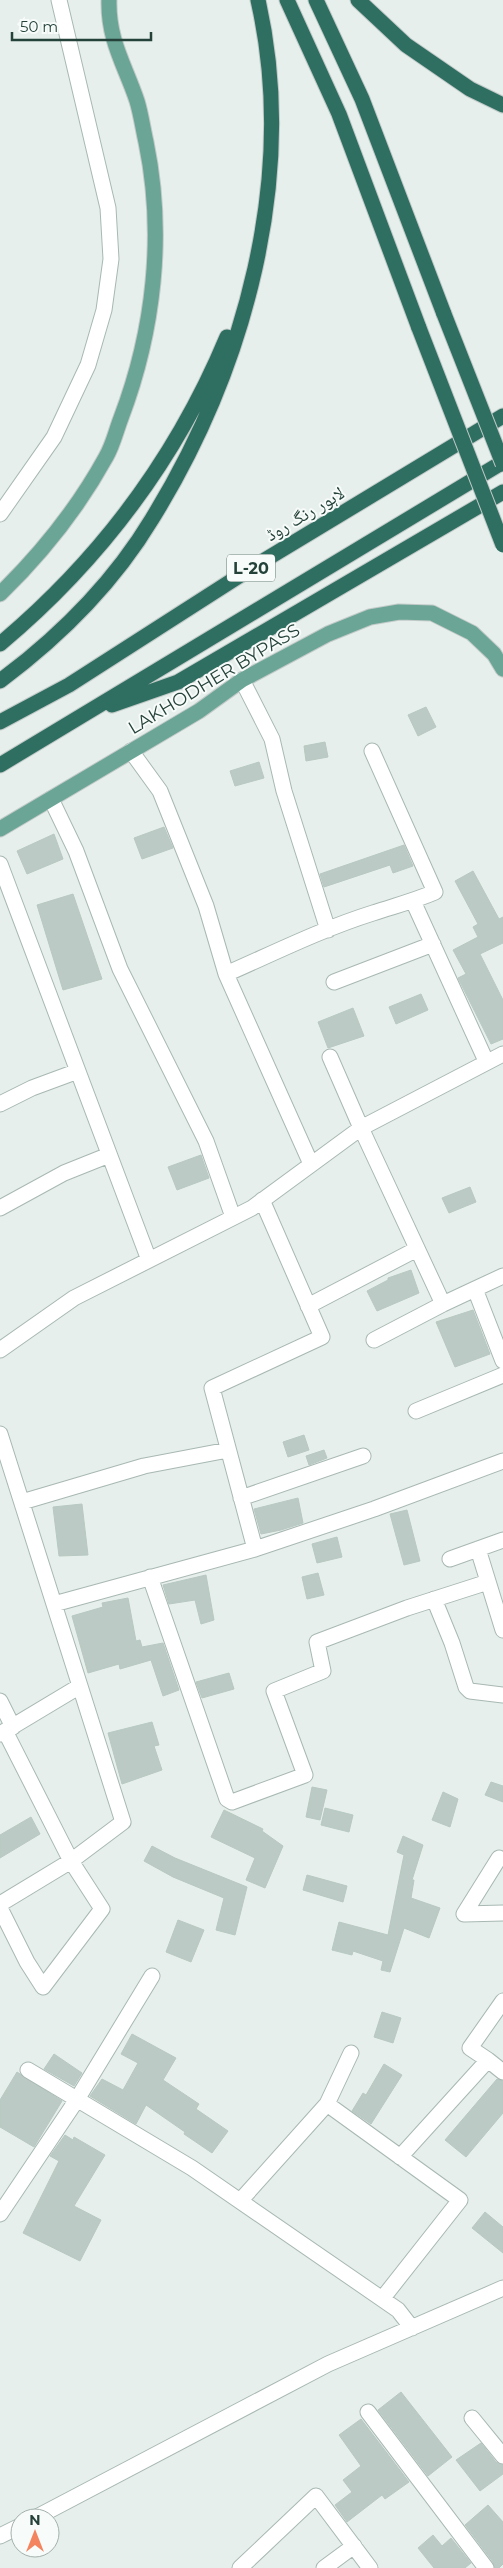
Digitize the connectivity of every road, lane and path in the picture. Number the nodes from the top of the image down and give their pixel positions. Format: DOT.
graph roads {
  1 [pos="59,0"];
  2 [pos="109,0"];
  3 [pos="258,0"];
  4 [pos="287,0"];
  5 [pos="316,0"];
  6 [pos="358,0"];
  7 [pos="503,105"];
  8 [pos="252,278"];
  9 [pos="503,416"];
  10 [pos="503,463"];
  11 [pos="503,492"];
  12 [pos="0,514"];
  13 [pos="503,545"];
  14 [pos="0,594"];
  15 [pos="0,644"];
  16 [pos="503,669"];
  17 [pos="242,680"];
  18 [pos="0,681"];
  19 [pos="85,714"];
  20 [pos="0,722"];
  21 [pos="29,748"];
  22 [pos="131,751"];
  23 [pos="372,752"];
  24 [pos="0,765"];
  25 [pos="0,774"];
  26 [pos="51,799"];
  27 [pos="0,828"];
  28 [pos="0,864"];
  29 [pos="413,902"];
  30 [pos="328,930"];
  31 [pos="433,944"];
  32 [pos="226,974"];
  33 [pos="334,982"];
  34 [pos="503,1054"];
  35 [pos="330,1057"];
  36 [pos="486,1061"];
  37 [pos="78,1071"];
  38 [pos="0,1104"];
  39 [pos="361,1128"];
  40 [pos="109,1155"];
  41 [pos="312,1164"];
  42 [pos="262,1200"];
  43 [pos="0,1208"];
  44 [pos="234,1217"];
  45 [pos="418,1250"];
  46 [pos="149,1260"];
  47 [pos="503,1276"];
  48 [pos="476,1289"];
  49 [pos="443,1304"];
  50 [pos="308,1306"];
  51 [pos="374,1340"];
  52 [pos="0,1350"];
  53 [pos="503,1360"];
  54 [pos="503,1375"];
  55 [pos="416,1411"];
  56 [pos="0,1434"];
  57 [pos="228,1450"];
  58 [pos="363,1456"];
  59 [pos="503,1461"];
  60 [pos="241,1498"];
  61 [pos="22,1502"];
  62 [pos="503,1540"];
  63 [pos="255,1549"];
  64 [pos="478,1549"];
  65 [pos="450,1559"];
  66 [pos="150,1578"];
  67 [pos="488,1582"];
  68 [pos="434,1599"];
  69 [pos="54,1604"];
  70 [pos="503,1630"];
  71 [pos="80,1686"];
  72 [pos="503,1695"];
  73 [pos="0,1701"];
  74 [pos="6,1731"];
  75 [pos="499,1858"];
  76 [pos="71,1861"];
  77 [pos="0,1906"];
  78 [pos="503,1913"];
  79 [pos="152,1976"];
  80 [pos="503,2001"];
  81 [pos="351,2053"];
  82 [pos="488,2060"];
  83 [pos="28,2070"];
  84 [pos="503,2072"];
  85 [pos="76,2101"];
  86 [pos="326,2104"];
  87 [pos="400,2157"];
  88 [pos="240,2201"];
  89 [pos="0,2214"];
  90 [pos="503,2288"];
  91 [pos="382,2299"];
  92 [pos="412,2328"];
  93 [pos="368,2412"];
  94 [pos="472,2418"];
  95 [pos="503,2456"];
  96 [pos="54,2508"];
  97 [pos="354,2546"];
  98 [pos="240,2568"];
  99 [pos="324,2568"];
  100 [pos="370,2568"];
  101 [pos="486,2568"];
  1 -- 12 [label="street"];
  2 -- 14 [label="main road"];
  3 -- 8 [label="highway"];
  4 -- 13 [label="highway, bridge"];
  5 -- 10 [label="highway, bridge"];
  6 -- 7 [label="highway"];
  8 -- 15 [label="highway"];
  8 -- 18 [label="highway"];
  9 -- 20 [label="highway, لاہور رنگ روڈ / L-20"];
  10 -- 19 [label="highway, L-20"];
  11 -- 19 [label="highway"];
  16 -- 17 [label="main road, LAKHODHER BYPASS"];
  17 -- 22 [label="main road, LAKHODHER BYPASS"];
  17 -- 30 [label="street"];
  19 -- 21 [label="highway, L-20"];
  21 -- 24 [label="highway, L-20"];
  21 -- 25 [label="highway"];
  22 -- 26 [label="main road, LAKHODHER BYPASS"];
  22 -- 32 [label="street"];
  23 -- 29 [label="street"];
  26 -- 27 [label="main road, LAKHODHER BYPASS"];
  26 -- 44 [label="street"];
  28 -- 37 [label="street"];
  29 -- 30 [label="street"];
  29 -- 31 [label="street"];
  30 -- 32 [label="street"];
  31 -- 33 [label="street"];
  31 -- 36 [label="street"];
  32 -- 41 [label="street"];
  34 -- 36 [label="street"];
  35 -- 39 [label="street"];
  36 -- 39 [label="street"];
  37 -- 38 [label="street"];
  37 -- 40 [label="street"];
  39 -- 41 [label="street"];
  39 -- 45 [label="street"];
  40 -- 43 [label="street"];
  40 -- 46 [label="street"];
  41 -- 42 [label="street"];
  42 -- 44 [label="street"];
  42 -- 50 [label="street"];
  44 -- 46 [label="street"];
  45 -- 49 [label="street"];
  45 -- 50 [label="street"];
  46 -- 52 [label="street"];
  47 -- 48 [label="street"];
  48 -- 49 [label="street"];
  48 -- 53 [label="street"];
  49 -- 51 [label="street"];
  50 -- 57 [label="street"];
  54 -- 55 [label="street"];
  56 -- 61 [label="street"];
  57 -- 60 [label="street"];
  57 -- 61 [label="street"];
  58 -- 60 [label="street"];
  59 -- 63 [label="street"];
  60 -- 63 [label="street"];
  61 -- 69 [label="street"];
  62 -- 64 [label="street"];
  63 -- 66 [label="street"];
  64 -- 65 [label="street"];
  64 -- 67 [label="street"];
  66 -- 68 [label="street"];
  66 -- 69 [label="street"];
  67 -- 68 [label="street"];
  67 -- 70 [label="street"];
  68 -- 72 [label="street"];
  69 -- 71 [label="street"];
  71 -- 74 [label="street"];
  71 -- 76 [label="street"];
  73 -- 74 [label="street"];
  74 -- 76 [label="street"];
  75 -- 78 [label="street"];
  76 -- 77 [label="street"];
  76 -- 77 [label="street"];
  79 -- 85 [label="street"];
  80 -- 82 [label="street"];
  81 -- 86 [label="street"];
  82 -- 84 [label="street"];
  82 -- 87 [label="street"];
  83 -- 85 [label="street"];
  85 -- 88 [label="street"];
  85 -- 89 [label="street"];
  86 -- 87 [label="street"];
  86 -- 88 [label="street"];
  87 -- 91 [label="street"];
  88 -- 91 [label="street"];
  90 -- 92 [label="street"];
  91 -- 92 [label="street"];
  92 -- 96 [label="street"];
  93 -- 101 [label="street"];
  94 -- 95 [label="street"];
  97 -- 98 [label="street"];
  97 -- 99 [label="street"];
  97 -- 100 [label="street"];
}
